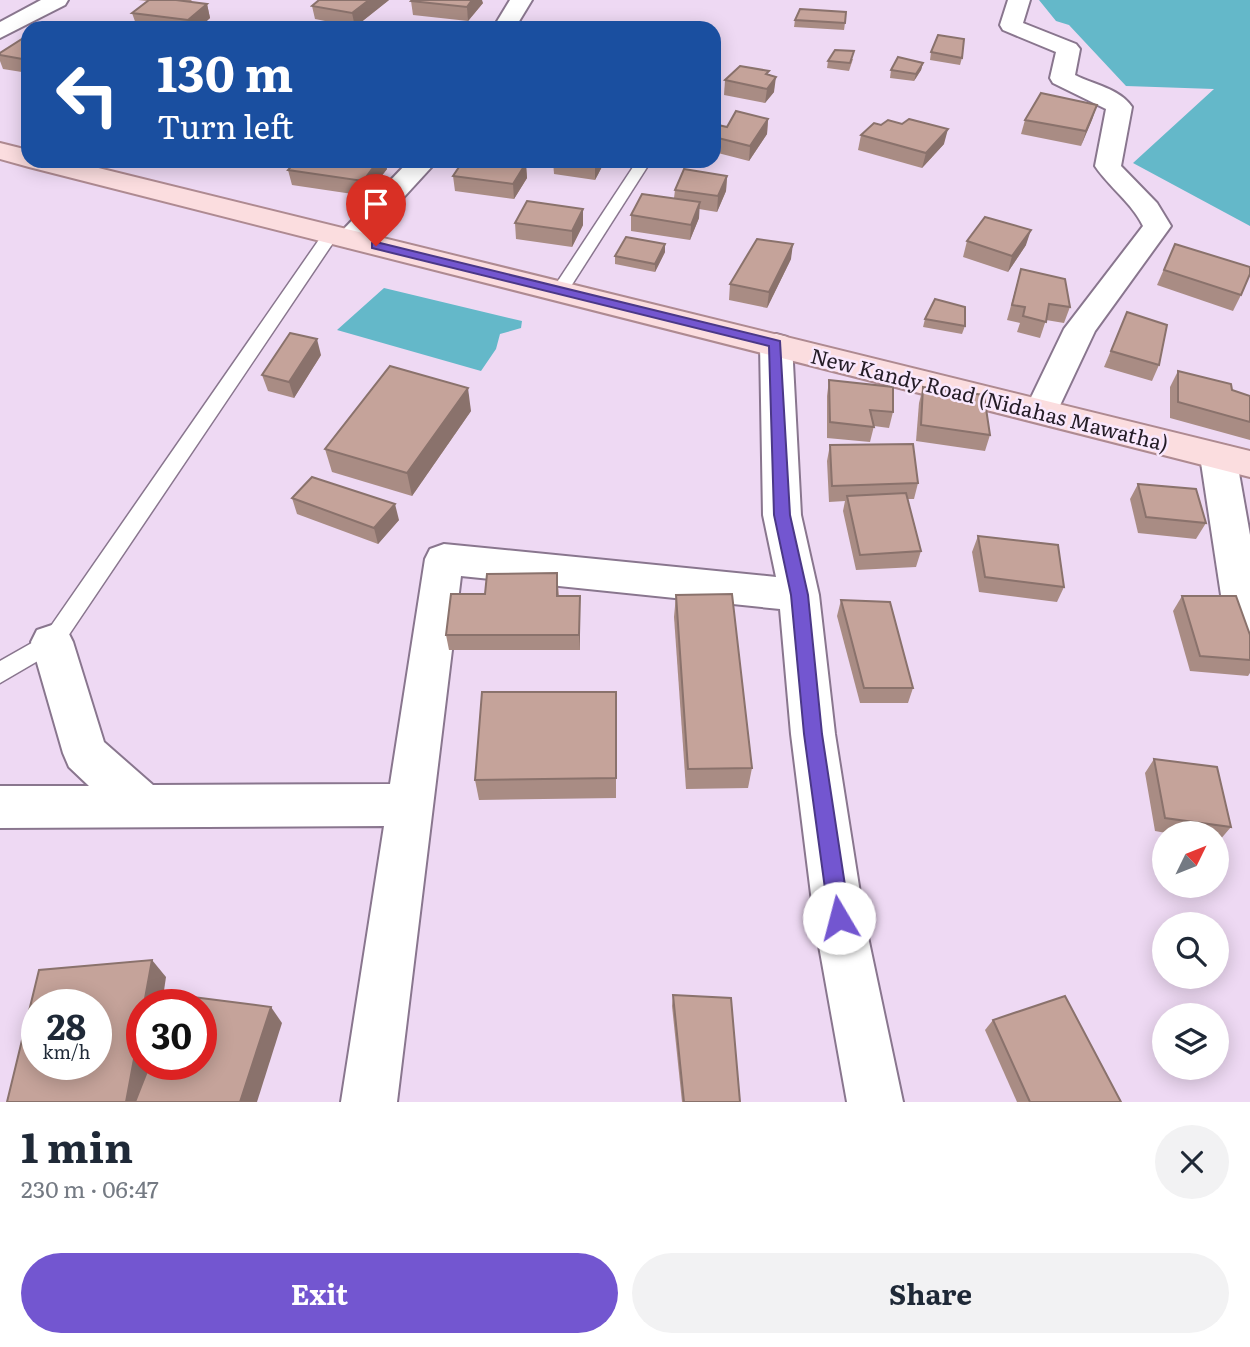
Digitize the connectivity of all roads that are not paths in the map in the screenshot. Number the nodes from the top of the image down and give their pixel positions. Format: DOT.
graph roads {
  1 [pos="57,0"];
  2 [pos="521,0"];
  3 [pos="1019,0"];
  4 [pos="508,21"];
  5 [pos="0,31"];
  6 [pos="0,151"];
  7 [pos="21,157"];
  8 [pos="66,168"];
  9 [pos="416,168"];
  10 [pos="639,168"];
  11 [pos="340,237"];
  12 [pos="560,290"];
  13 [pos="776,344"];
  14 [pos="1042,410"];
  15 [pos="1234,460"];
  16 [pos="799,595"];
  17 [pos="1250,617"];
  18 [pos="52,642"];
  19 [pos="0,673"];
  20 [pos="410,805"];
  21 [pos="143,806"];
  22 [pos="0,807"];
  23 [pos="369,1102"];
  24 [pos="875,1102"];
  1 -- 5 [label="street"];
  2 -- 4 [label="street"];
  3 -- 14 [label="street"];
  6 -- 7 [label="main road"];
  8 -- 11 [label="main road, New Kandy Road (Nidahas Mawatha)"];
  9 -- 11 [label="street"];
  10 -- 12 [label="lane"];
  11 -- 12 [label="main road, New Kandy Road (Nidahas Mawatha)"];
  11 -- 18 [label="lane"];
  12 -- 13 [label="main road, New Kandy Road (Nidahas Mawatha)"];
  13 -- 14 [label="main road, New Kandy Road (Nidahas Mawatha)"];
  13 -- 16 [label="street"];
  14 -- 15 [label="main road, New Kandy Road (Nidahas Mawatha)"];
  15 -- 17 [label="street"];
  16 -- 20 [label="street"];
  16 -- 24 [label="street"];
  18 -- 19 [label="lane"];
  18 -- 21 [label="street"];
  20 -- 21 [label="street"];
  20 -- 23 [label="street"];
  21 -- 22 [label="street"];
}
